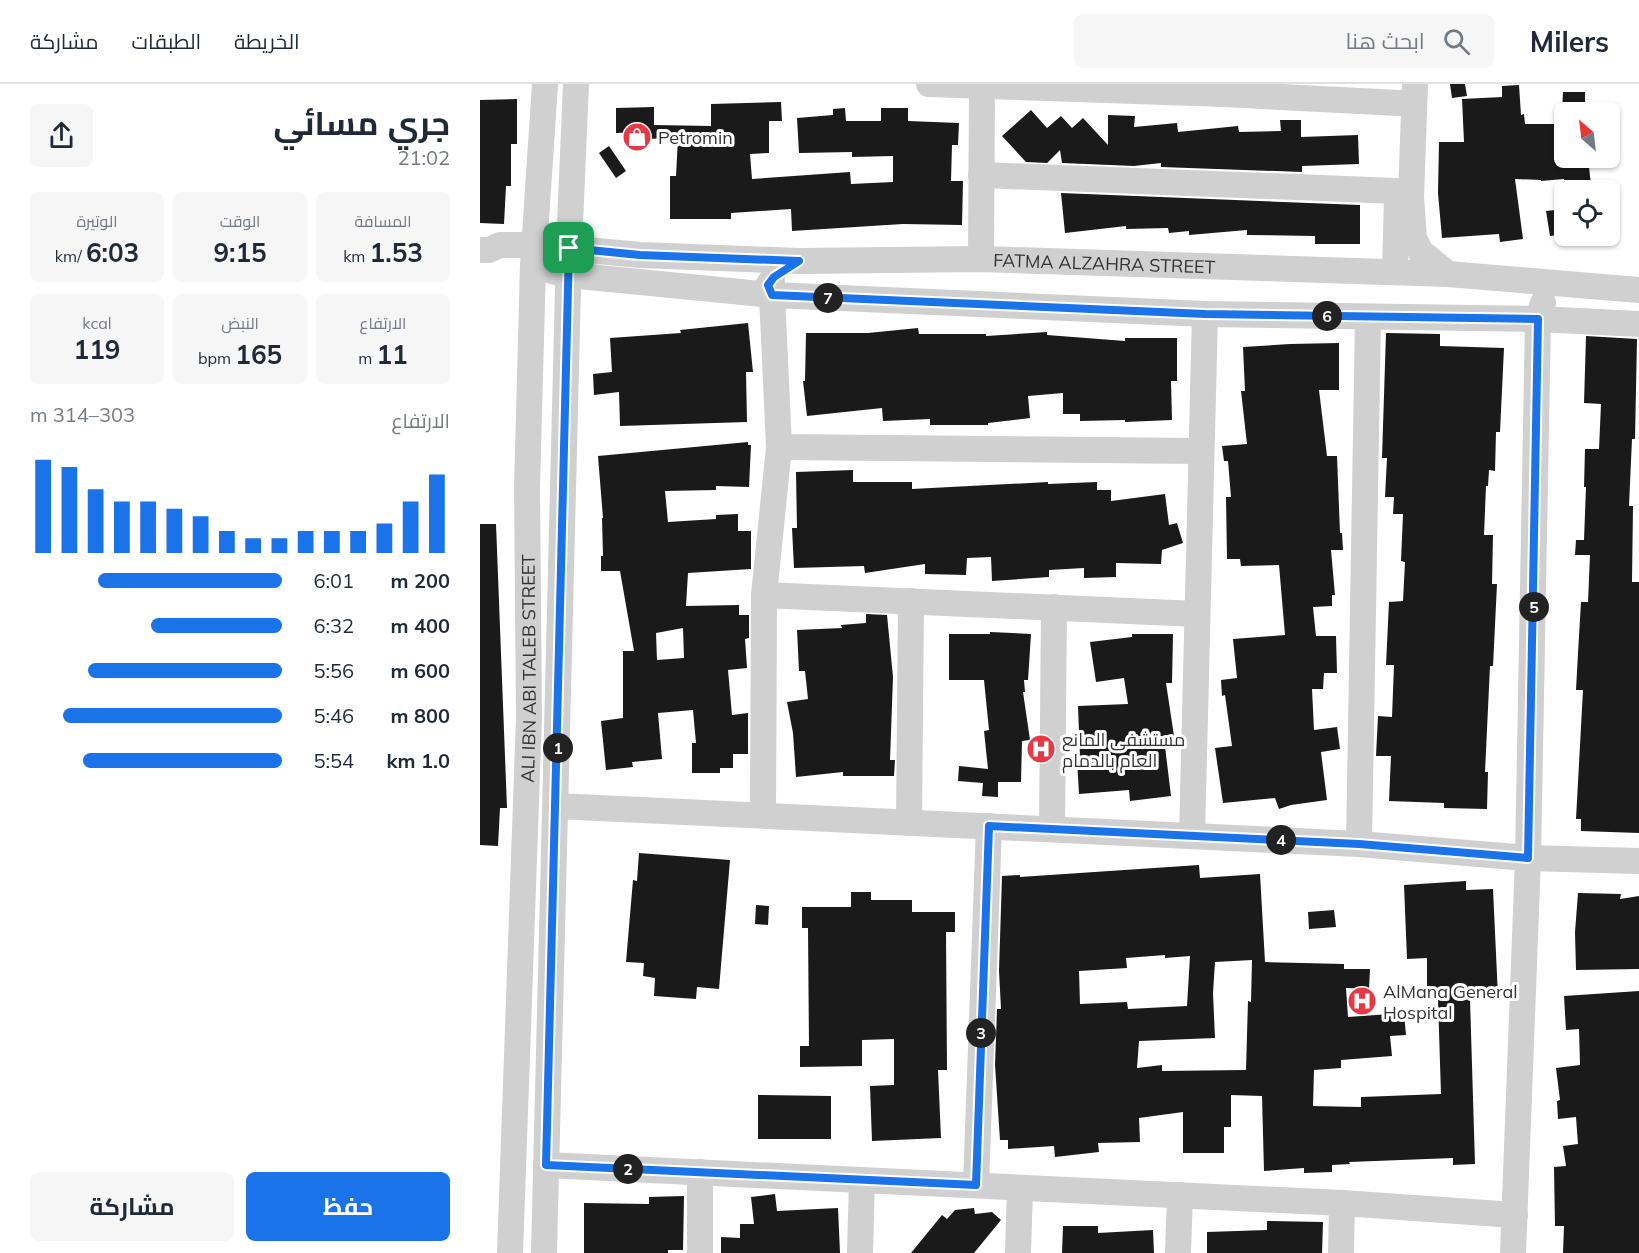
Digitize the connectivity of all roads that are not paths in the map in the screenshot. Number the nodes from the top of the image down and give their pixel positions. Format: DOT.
graph roads {
  1 [pos="545,84"];
  2 [pos="576,84"];
  3 [pos="929,84"];
  4 [pos="982,85"];
  5 [pos="1065,86"];
  6 [pos="1224,89"];
  7 [pos="1405,90"];
  8 [pos="981,175"];
  9 [pos="1397,191"];
  10 [pos="569,248"];
  11 [pos="484,250"];
  12 [pos="533,255"];
  13 [pos="981,259"];
  14 [pos="799,261"];
  15 [pos="1395,272"];
  16 [pos="1448,274"];
  17 [pos="569,275"];
  18 [pos="1596,287"];
  19 [pos="1639,290"];
  20 [pos="772,295"];
  21 [pos="1205,314"];
  22 [pos="1368,317"];
  23 [pos="1538,319"];
  24 [pos="1639,324"];
  25 [pos="779,447"];
  26 [pos="1201,451"];
  27 [pos="764,595"];
  28 [pos="912,601"];
  29 [pos="1054,608"];
  30 [pos="1197,614"];
  31 [pos="556,806"];
  32 [pos="764,815"];
  33 [pos="909,823"];
  34 [pos="989,826"];
  35 [pos="1052,829"];
  36 [pos="1192,836"];
  37 [pos="1359,844"];
  38 [pos="1528,858"];
  39 [pos="1639,861"];
  40 [pos="546,1165"];
  41 [pos="700,1172"];
  42 [pos="862,1180"];
  43 [pos="976,1185"];
  44 [pos="1020,1188"];
  45 [pos="1180,1195"];
  46 [pos="1342,1203"];
  47 [pos="1515,1215"];
  48 [pos="510,1253"];
  49 [pos="544,1253"];
  50 [pos="700,1253"];
  51 [pos="860,1253"];
  52 [pos="1018,1253"];
  53 [pos="1178,1253"];
  54 [pos="1341,1253"];
  55 [pos="1513,1253"];
  1 -- 12 [label="street, ALI IBN ABI TALEB STREET"];
  2 -- 10 [label="street"];
  3 -- 4 [label="street"];
  4 -- 5 [label="street"];
  4 -- 8 [label="street"];
  5 -- 6 [label="street"];
  6 -- 7 [label="street"];
  7 -- 9 [label="street"];
  7 -- 16 [label="street"];
  8 -- 9 [label="street"];
  8 -- 13 [label="street"];
  9 -- 15 [label="street"];
  10 -- 12 [label="street, FATMA ALZAHRA STREET"];
  10 -- 14 [label="street, FATMA ALZAHRA STREET"];
  10 -- 17 [label="street"];
  11 -- 12 [label="street"];
  12 -- 17 [label="street"];
  12 -- 48 [label="street, ALI IBN ABI TALEB STREET"];
  13 -- 14 [label="street, FATMA ALZAHRA STREET"];
  13 -- 15 [label="street, FATMA ALZAHRA STREET"];
  14 -- 20 [label="street"];
  15 -- 16 [label="street, FATMA ALZAHRA STREET"];
  16 -- 18 [label="street, FATMA ALZAHRA STREET"];
  17 -- 20 [label="street"];
  17 -- 31 [label="street"];
  18 -- 19 [label="street, FATMA ALZAHRA STREET"];
  18 -- 23 [label="street"];
  20 -- 21 [label="street"];
  20 -- 25 [label="street"];
  21 -- 22 [label="street"];
  21 -- 26 [label="street"];
  22 -- 23 [label="street"];
  22 -- 37 [label="street"];
  23 -- 24 [label="street"];
  23 -- 38 [label="street"];
  25 -- 26 [label="street"];
  25 -- 27 [label="street"];
  26 -- 30 [label="street"];
  27 -- 28 [label="street"];
  27 -- 32 [label="street"];
  28 -- 29 [label="street"];
  28 -- 33 [label="street"];
  29 -- 30 [label="street"];
  29 -- 35 [label="street"];
  30 -- 36 [label="street"];
  31 -- 32 [label="street"];
  31 -- 40 [label="street"];
  32 -- 33 [label="street"];
  33 -- 34 [label="street"];
  34 -- 35 [label="street"];
  34 -- 43 [label="street"];
  35 -- 36 [label="street"];
  36 -- 37 [label="street"];
  37 -- 38 [label="street"];
  38 -- 39 [label="street"];
  38 -- 47 [label="street"];
  40 -- 41 [label="street"];
  40 -- 49 [label="street"];
  41 -- 42 [label="street"];
  41 -- 50 [label="street"];
  42 -- 43 [label="street"];
  42 -- 51 [label="street"];
  43 -- 44 [label="street"];
  44 -- 45 [label="street"];
  44 -- 52 [label="street"];
  45 -- 46 [label="street"];
  45 -- 53 [label="street"];
  46 -- 47 [label="street"];
  46 -- 54 [label="street"];
  47 -- 55 [label="street"];
}
